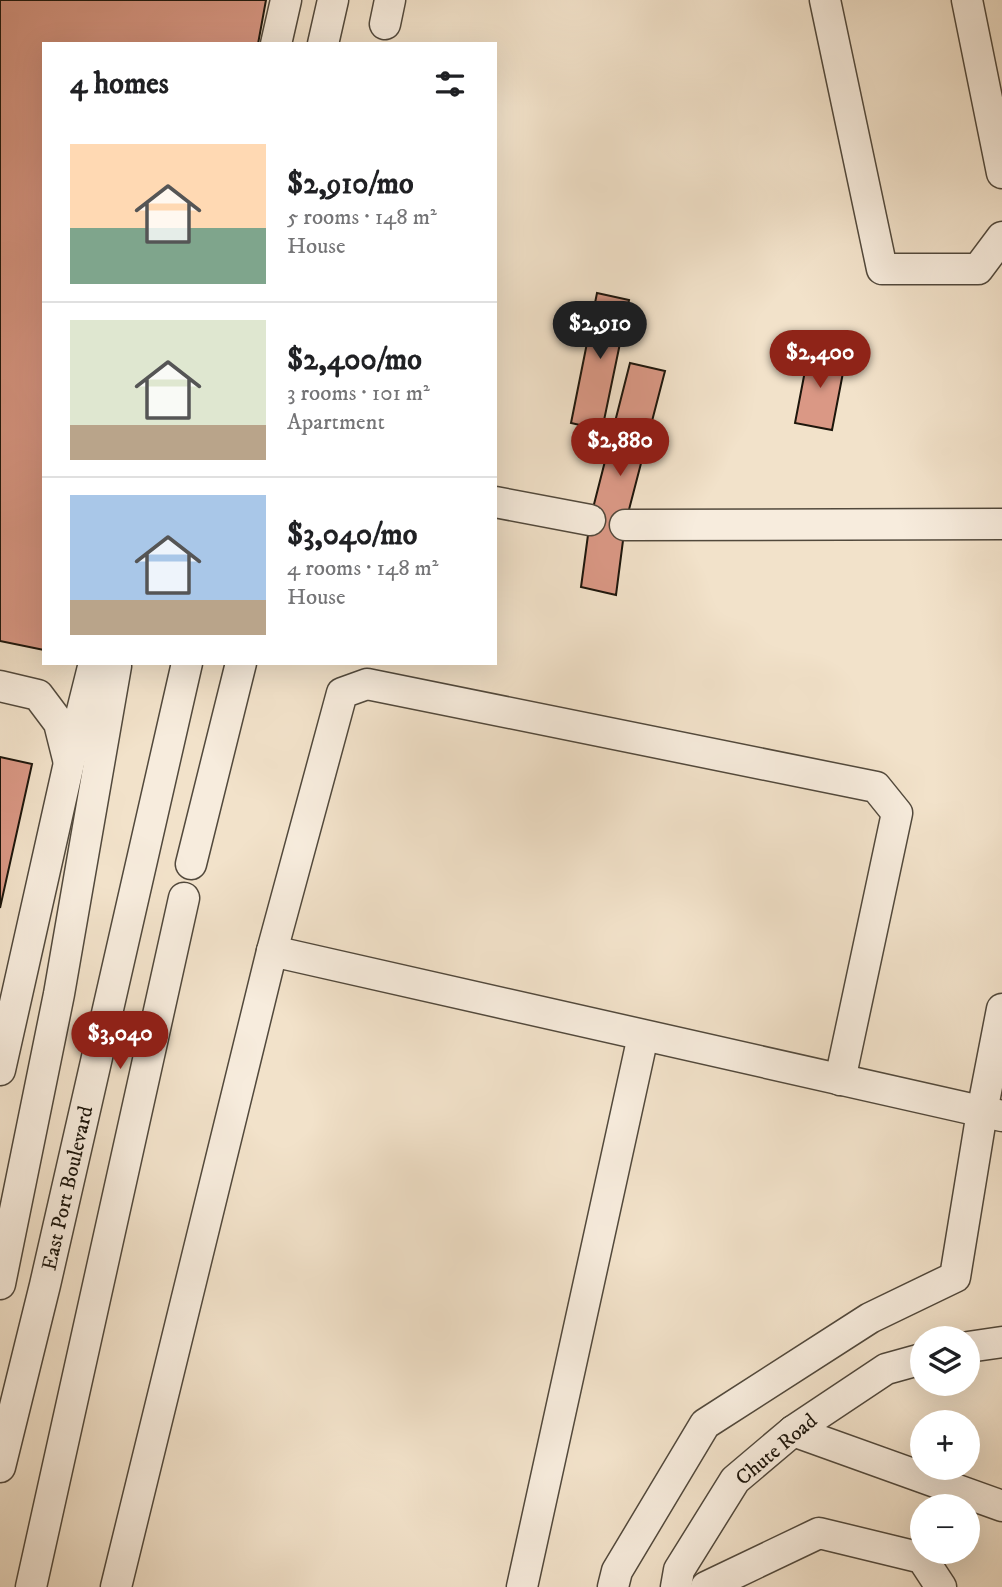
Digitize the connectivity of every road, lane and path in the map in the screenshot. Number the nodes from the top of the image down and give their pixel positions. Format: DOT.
graph roads {
  1 [pos="286,0"];
  2 [pos="333,0"];
  3 [pos="825,0"];
  4 [pos="967,0"];
  5 [pos="276,42"];
  6 [pos="323,42"];
  7 [pos="1002,173"];
  8 [pos="1002,237"];
  9 [pos="497,502"];
  10 [pos="590,520"];
  11 [pos="1002,524"];
  12 [pos="625,526"];
  13 [pos="105,665"];
  14 [pos="105,665"];
  15 [pos="187,665"];
  16 [pos="240,665"];
  17 [pos="0,686"];
  18 [pos="69,763"];
  19 [pos="191,863"];
  20 [pos="184,898"];
  21 [pos="272,951"];
  22 [pos="1002,1009"];
  23 [pos="643,1036"];
  24 [pos="0,1070"];
  25 [pos="840,1080"];
  26 [pos="992,1114"];
  27 [pos="0,1284"];
  28 [pos="1002,1342"];
  29 [pos="980,1345"];
  30 [pos="910,1362"];
  31 [pos="793,1431"];
  32 [pos="0,1467"];
  33 [pos="998,1509"];
  34 [pos="30,1587"];
  35 [pos="116,1587"];
  36 [pos="522,1587"];
  37 [pos="613,1587"];
  38 [pos="676,1587"];
  39 [pos="706,1587"];
  40 [pos="941,1587"];
  1 -- 5 [label="street"];
  2 -- 6 [label="street"];
  3 -- 8 [label="street"];
  4 -- 7 [label="street"];
  9 -- 10 [label="street"];
  11 -- 12 [label="street"];
  13 -- 18 [label="street"];
  14 -- 27 [label="street"];
  15 -- 32 [label="street, East Port Boulevard"];
  16 -- 19 [label="street"];
  17 -- 18 [label="street"];
  18 -- 24 [label="street"];
  20 -- 34 [label="street"];
  21 -- 23 [label="street"];
  21 -- 25 [label="street"];
  21 -- 35 [label="street"];
  22 -- 26 [label="street"];
  23 -- 25 [label="street"];
  23 -- 36 [label="street"];
  25 -- 26 [label="street"];
  26 -- 37 [label="street"];
  28 -- 29 [label="street"];
  30 -- 31 [label="street, Chute Road"];
  31 -- 33 [label="street"];
  31 -- 38 [label="street, Chute Road"];
  39 -- 40 [label="street"];
}
